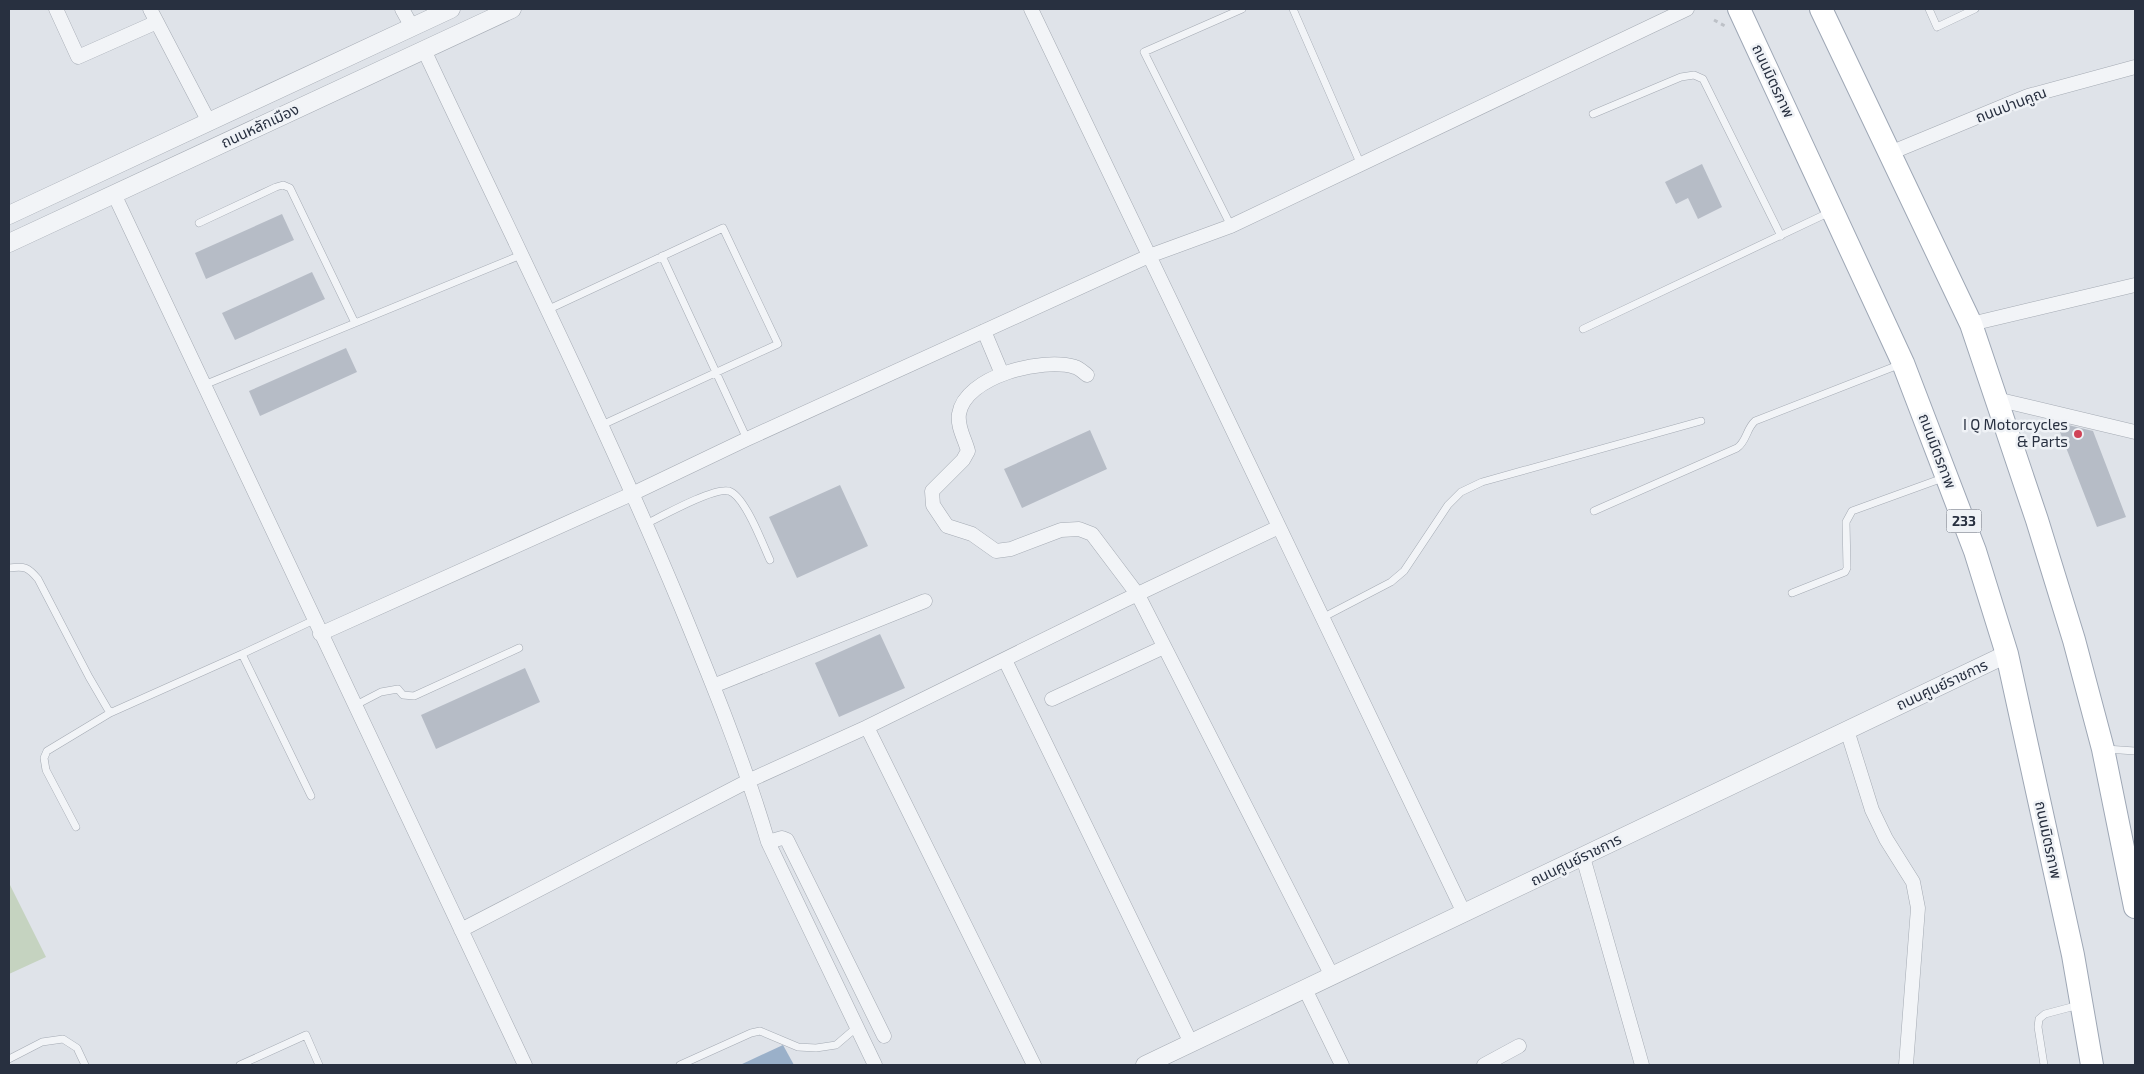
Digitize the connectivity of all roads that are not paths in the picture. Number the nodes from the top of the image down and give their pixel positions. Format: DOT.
graph roads {
  1 [pos="56,9"];
  2 [pos="150,9"];
  3 [pos="402,9"];
  4 [pos="451,9"];
  5 [pos="512,9"];
  6 [pos="1031,9"];
  7 [pos="1242,9"];
  8 [pos="1293,9"];
  9 [pos="1687,9"];
  10 [pos="1739,9"];
  11 [pos="1821,9"];
  12 [pos="1929,9"];
  13 [pos="1975,9"];
  14 [pos="157,22"];
  15 [pos="412,27"];
  16 [pos="424,50"];
  17 [pos="2135,67"];
  18 [pos="1593,114"];
  19 [pos="209,122"];
  20 [pos="1890,153"];
  21 [pos="1361,165"];
  22 [pos="114,194"];
  23 [pos="1833,211"];
  24 [pos="9,215"];
  25 [pos="198,223"];
  26 [pos="1231,226"];
  27 [pos="1781,236"];
  28 [pos="9,243"];
  29 [pos="521,255"];
  30 [pos="662,256"];
  31 [pos="1149,256"];
  32 [pos="2135,285"];
  33 [pos="547,310"];
  34 [pos="355,323"];
  35 [pos="1971,324"];
  36 [pos="1583,329"];
  37 [pos="984,331"];
  38 [pos="1903,363"];
  39 [pos="715,373"];
  40 [pos="1002,374"];
  41 [pos="1087,375"];
  42 [pos="204,385"];
  43 [pos="1996,399"];
  44 [pos="1700,421"];
  45 [pos="602,425"];
  46 [pos="2135,432"];
  47 [pos="747,439"];
  48 [pos="1947,476"];
  49 [pos="634,493"];
  50 [pos="1594,512"];
  51 [pos="646,524"];
  52 [pos="1279,527"];
  53 [pos="770,560"];
  54 [pos="9,568"];
  55 [pos="1792,593"];
  56 [pos="1138,596"];
  57 [pos="925,601"];
  58 [pos="1322,618"];
  59 [pos="314,620"];
  60 [pos="320,634"];
  61 [pos="1164,647"];
  62 [pos="519,648"];
  63 [pos="242,654"];
  64 [pos="2007,654"];
  65 [pos="1005,660"];
  66 [pos="713,686"];
  67 [pos="1052,699"];
  68 [pos="354,706"];
  69 [pos="110,713"];
  70 [pos="867,726"];
  71 [pos="1847,730"];
  72 [pos="2103,749"];
  73 [pos="2135,751"];
  74 [pos="748,781"];
  75 [pos="311,796"];
  76 [pos="76,827"];
  77 [pos="768,842"];
  78 [pos="1583,856"];
  79 [pos="2133,883"];
  80 [pos="2135,907"];
  81 [pos="1464,913"];
  82 [pos="461,930"];
  83 [pos="1332,976"];
  84 [pos="1305,989"];
  85 [pos="2082,1004"];
  86 [pos="857,1027"];
  87 [pos="884,1036"];
  88 [pos="1191,1043"];
  89 [pos="1519,1046"];
  90 [pos="9,1059"];
  91 [pos="85,1065"];
  92 [pos="240,1065"];
  93 [pos="319,1065"];
  94 [pos="525,1065"];
  95 [pos="680,1065"];
  96 [pos="875,1065"];
  97 [pos="1034,1065"];
  98 [pos="1145,1065"];
  99 [pos="1342,1065"];
  100 [pos="1484,1065"];
  101 [pos="1642,1065"];
  102 [pos="1906,1065"];
  103 [pos="2044,1065"];
  104 [pos="2092,1065"];
  1 -- 14 [label="street"];
  2 -- 14 [label="street"];
  3 -- 15 [label="street"];
  4 -- 15 [label="street, ถนนหลักเมือง"];
  5 -- 16 [label="street, ถนนหลักเมือง"];
  6 -- 31 [label="street"];
  7 -- 26 [label="lane"];
  8 -- 21 [label="lane"];
  9 -- 21 [label="street"];
  10 -- 23 [label="main road, ถนนมิตรภาพ / 233"];
  11 -- 20 [label="main road"];
  12 -- 13 [label="lane"];
  14 -- 19 [label="street"];
  15 -- 16 [label="street"];
  15 -- 19 [label="street, ถนนหลักเมือง"];
  16 -- 22 [label="street, ถนนหลักเมือง"];
  16 -- 29 [label="street"];
  17 -- 20 [label="street, ถนนปานคูณ"];
  18 -- 27 [label="lane"];
  19 -- 24 [label="street, ถนนหลักเมือง"];
  20 -- 35 [label="main road"];
  21 -- 26 [label="street"];
  22 -- 28 [label="street, ถนนหลักเมือง"];
  22 -- 42 [label="street"];
  23 -- 27 [label="lane"];
  23 -- 38 [label="main road, ถนนมิตรภาพ / 233"];
  25 -- 34 [label="lane"];
  26 -- 31 [label="street"];
  27 -- 36 [label="lane"];
  29 -- 33 [label="street"];
  29 -- 34 [label="lane"];
  30 -- 33 [label="lane"];
  30 -- 39 [label="lane"];
  30 -- 39 [label="lane"];
  31 -- 37 [label="street"];
  31 -- 52 [label="street"];
  32 -- 35 [label="street"];
  33 -- 45 [label="street"];
  34 -- 42 [label="lane"];
  35 -- 43 [label="main road"];
  37 -- 40 [label="street"];
  37 -- 47 [label="street"];
  38 -- 48 [label="main road, ถนนมิตรภาพ / 233"];
  38 -- 50 [label="lane"];
  39 -- 45 [label="lane"];
  39 -- 47 [label="lane"];
  40 -- 41 [label="street"];
  40 -- 56 [label="street"];
  42 -- 59 [label="street"];
  43 -- 46 [label="street"];
  43 -- 72 [label="main road"];
  44 -- 58 [label="lane"];
  45 -- 49 [label="street"];
  47 -- 49 [label="street"];
  48 -- 55 [label="lane"];
  48 -- 64 [label="main road, ถนนมิตรภาพ / 233"];
  49 -- 51 [label="street"];
  49 -- 60 [label="street"];
  51 -- 53 [label="lane"];
  51 -- 66 [label="street"];
  52 -- 56 [label="street"];
  52 -- 58 [label="street"];
  54 -- 69 [label="lane"];
  56 -- 61 [label="street"];
  56 -- 65 [label="street"];
  57 -- 66 [label="street"];
  58 -- 81 [label="street"];
  59 -- 60 [label="street"];
  59 -- 63 [label="lane"];
  60 -- 68 [label="street"];
  61 -- 67 [label="street"];
  61 -- 83 [label="street"];
  62 -- 68 [label="lane"];
  63 -- 69 [label="lane"];
  63 -- 75 [label="lane"];
  64 -- 71 [label="street, ถนนศูนย์ราชการ"];
  64 -- 85 [label="main road, ถนนมิตรภาพ / 233"];
  65 -- 70 [label="street"];
  65 -- 88 [label="street"];
  66 -- 74 [label="street"];
  68 -- 82 [label="street"];
  69 -- 76 [label="lane"];
  70 -- 74 [label="street"];
  70 -- 97 [label="street"];
  71 -- 78 [label="street, ถนนศูนย์ราชการ"];
  71 -- 102 [label="street"];
  72 -- 73 [label="lane"];
  72 -- 79 [label="main road"];
  74 -- 77 [label="street"];
  74 -- 82 [label="street"];
  77 -- 86 [label="street"];
  77 -- 87 [label="street"];
  78 -- 81 [label="street, ถนนศูนย์ราชการ"];
  78 -- 101 [label="street"];
  79 -- 80 [label="main road"];
  81 -- 83 [label="street, ถนนศูนย์ราชการ"];
  82 -- 94 [label="street"];
  83 -- 84 [label="street, ถนนศูนย์ราชการ"];
  84 -- 88 [label="street, ถนนศูนย์ราชการ"];
  84 -- 99 [label="street"];
  85 -- 103 [label="lane"];
  85 -- 104 [label="main road, ถนนมิตรภาพ / 233"];
  86 -- 95 [label="lane"];
  86 -- 96 [label="street"];
  88 -- 98 [label="street, ถนนศูนย์ราชการ"];
  89 -- 100 [label="street"];
  90 -- 91 [label="lane"];
  92 -- 93 [label="lane"];
}
